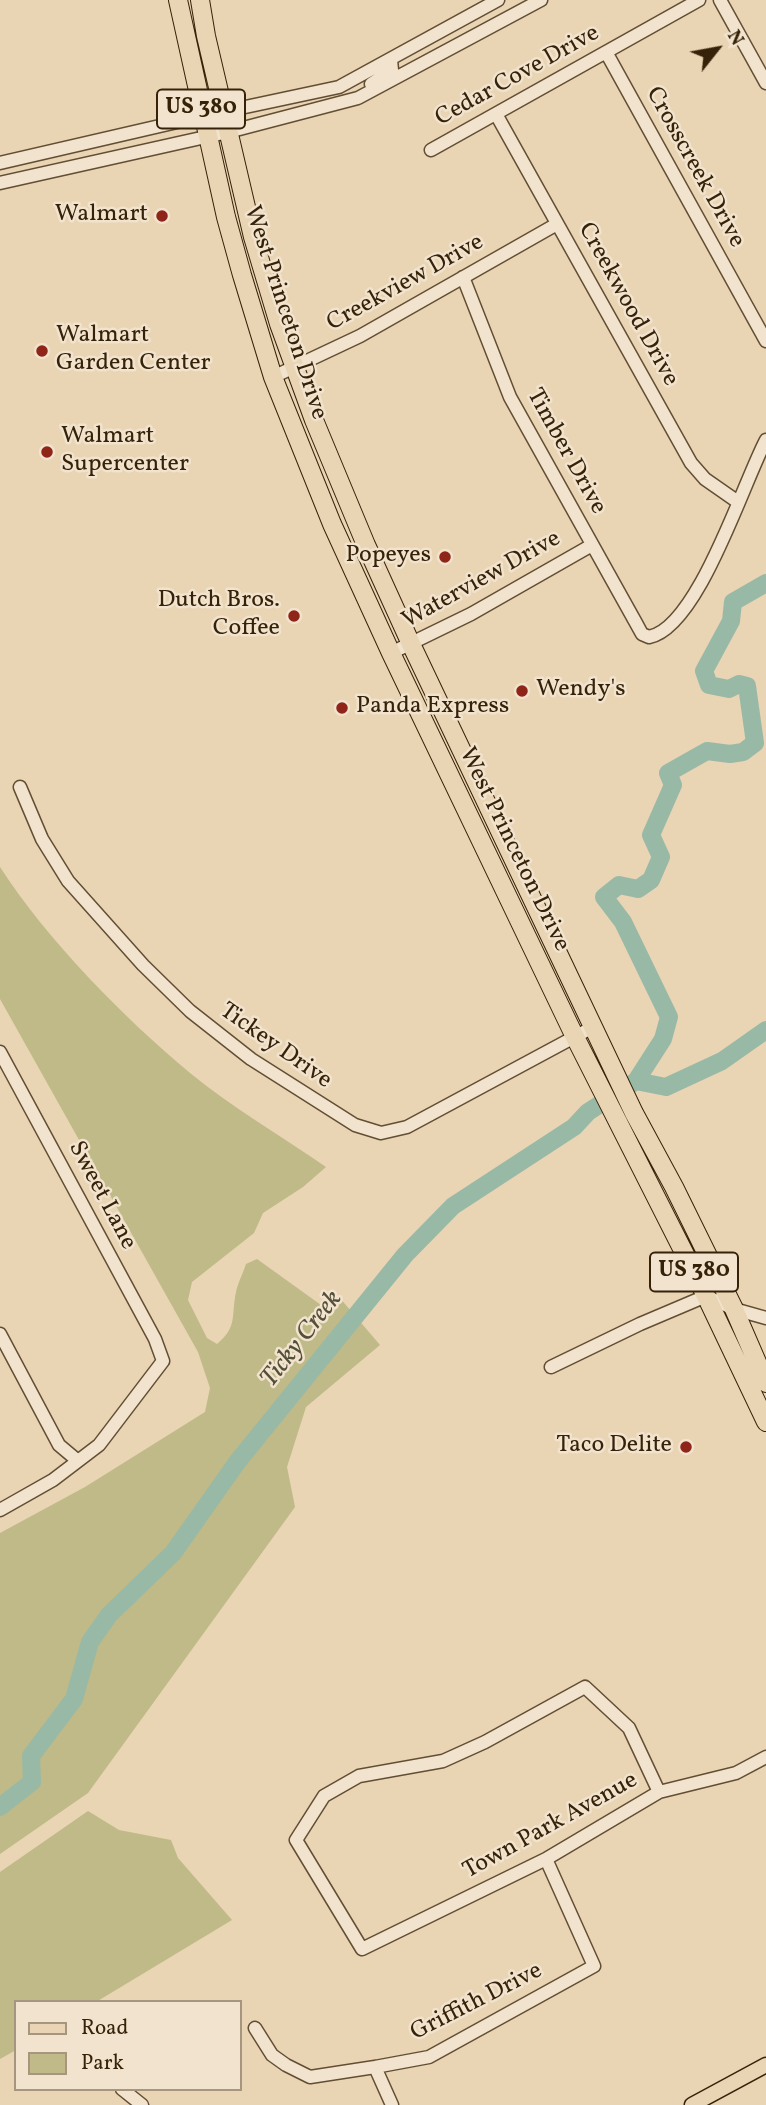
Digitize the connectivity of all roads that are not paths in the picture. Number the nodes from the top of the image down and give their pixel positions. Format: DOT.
graph roads {
  1 [pos="178,0"];
  2 [pos="200,0"];
  3 [pos="498,0"];
  4 [pos="541,0"];
  5 [pos="699,0"];
  6 [pos="720,0"];
  7 [pos="606,52"];
  8 [pos="391,60"];
  9 [pos="766,83"];
  10 [pos="366,95"];
  11 [pos="223,111"];
  12 [pos="496,114"];
  13 [pos="203,116"];
  14 [pos="228,132"];
  15 [pos="208,136"];
  16 [pos="431,150"];
  17 [pos="0,163"];
  18 [pos="0,183"];
  19 [pos="557,224"];
  20 [pos="463,277"];
  21 [pos="766,341"];
  22 [pos="295,368"];
  23 [pos="273,377"];
  24 [pos="766,440"];
  25 [pos="738,502"];
  26 [pos="592,545"];
  27 [pos="411,644"];
  28 [pos="391,653"];
  29 [pos="20,787"];
  30 [pos="593,1027"];
  31 [pos="575,1037"];
  32 [pos="0,1052"];
  33 [pos="706,1296"];
  34 [pos="733,1309"];
  35 [pos="766,1318"];
  36 [pos="0,1334"];
  37 [pos="551,1367"];
  38 [pos="766,1383"];
  39 [pos="766,1422"];
  40 [pos="78,1461"];
  41 [pos="0,1510"];
  42 [pos="766,1757"];
  43 [pos="659,1792"];
  44 [pos="546,1859"];
  45 [pos="255,2028"];
  46 [pos="766,2065"];
  47 [pos="375,2067"];
  48 [pos="124,2091"];
  49 [pos="142,2105"];
  50 [pos="392,2105"];
  51 [pos="692,2105"];
  1 -- 13 [label="highway, West Princeton Drive / US 380"];
  2 -- 11 [label="highway, West Princeton Drive / US 380"];
  3 -- 8 [label="street"];
  4 -- 10 [label="street"];
  5 -- 7 [label="street, Cedar Cove Drive"];
  6 -- 9 [label="street"];
  7 -- 12 [label="street, Cedar Cove Drive"];
  7 -- 21 [label="street, Crosscreek Drive"];
  8 -- 10 [label="street"];
  8 -- 11 [label="street"];
  10 -- 14 [label="street"];
  11 -- 13 [label="street"];
  11 -- 14 [label="highway, West Princeton Drive / US 380"];
  12 -- 16 [label="street, Cedar Cove Drive"];
  12 -- 19 [label="street, Creekwood Drive"];
  13 -- 15 [label="highway, West Princeton Drive / US 380"];
  13 -- 17 [label="street"];
  14 -- 15 [label="street"];
  14 -- 22 [label="highway, West Princeton Drive / US 380"];
  15 -- 18 [label="street"];
  15 -- 23 [label="highway, West Princeton Drive / US 380"];
  19 -- 20 [label="street, Creekview Drive"];
  19 -- 25 [label="street, Creekwood Drive"];
  20 -- 22 [label="street, Creekview Drive"];
  20 -- 26 [label="street, Timber Drive"];
  22 -- 23 [label="street, Creekview Drive"];
  22 -- 27 [label="highway, West Princeton Drive / US 380"];
  23 -- 28 [label="highway, West Princeton Drive / US 380"];
  24 -- 25 [label="street"];
  25 -- 26 [label="street, Timber Drive"];
  26 -- 27 [label="street, Waterview Drive"];
  27 -- 28 [label="street, Waterview Drive"];
  27 -- 30 [label="highway, West Princeton Drive / US 380"];
  28 -- 31 [label="highway, West Princeton Drive / US 380"];
  29 -- 31 [label="street, Tickey Drive"];
  30 -- 31 [label="street, Tickey Drive"];
  30 -- 34 [label="highway, West Princeton Drive / US 380"];
  31 -- 33 [label="highway, West Princeton Drive / US 380"];
  32 -- 40 [label="street, Sweet Lane"];
  33 -- 34 [label="street"];
  33 -- 37 [label="street"];
  33 -- 39 [label="highway, West Princeton Drive / US 380"];
  34 -- 35 [label="street"];
  34 -- 38 [label="highway, West Princeton Drive / US 380"];
  36 -- 40 [label="street"];
  40 -- 41 [label="street"];
  42 -- 43 [label="street, Town Park Avenue"];
  43 -- 44 [label="street, Town Park Avenue"];
  43 -- 44 [label="street, Town Park Avenue"];
  44 -- 47 [label="street, Griffith Drive"];
  45 -- 47 [label="street, Griffith Drive"];
  46 -- 51 [label="main road"];
  47 -- 50 [label="street"];
  48 -- 49 [label="street"];
}
